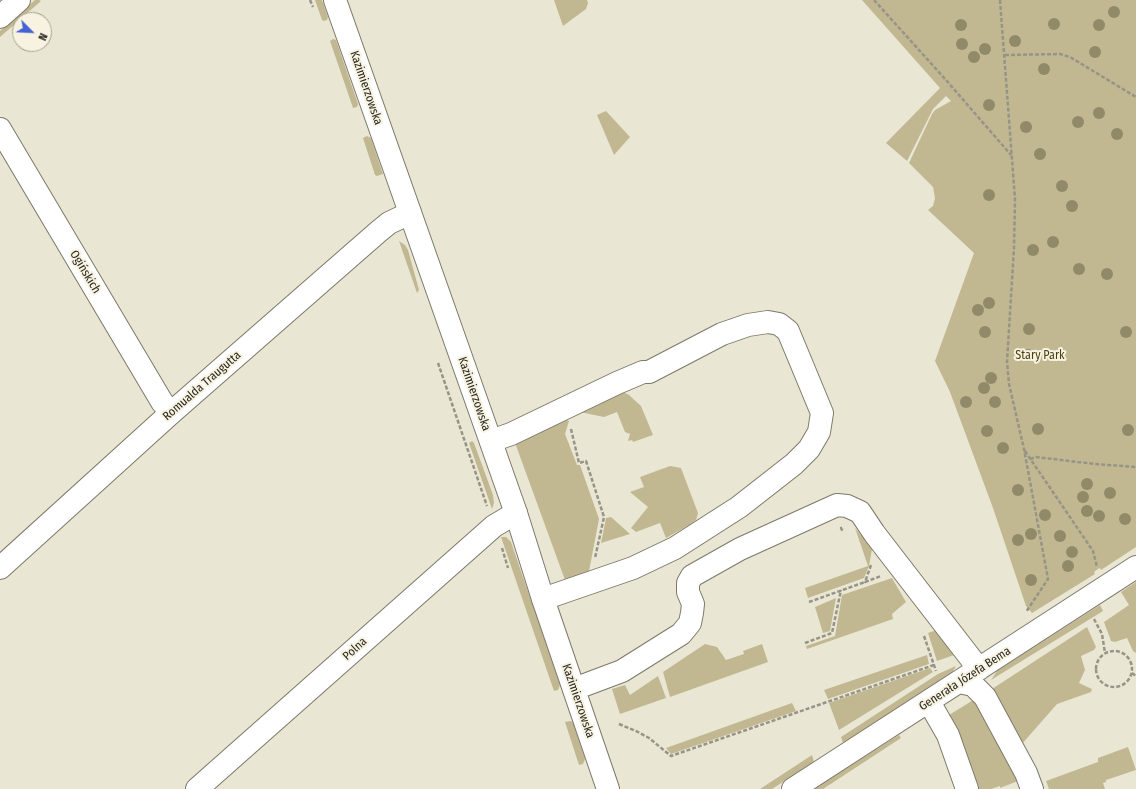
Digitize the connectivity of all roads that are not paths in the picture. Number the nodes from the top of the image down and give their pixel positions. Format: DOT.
graph roads {
  1 [pos="19,0"];
  2 [pos="335,0"];
  3 [pos="0,17"];
  4 [pos="0,128"];
  5 [pos="410,213"];
  6 [pos="172,413"];
  7 [pos="491,441"];
  8 [pos="516,513"];
  9 [pos="1136,567"];
  10 [pos="0,568"];
  11 [pos="543,600"];
  12 [pos="980,669"];
  13 [pos="959,682"];
  14 [pos="574,689"];
  15 [pos="929,702"];
  16 [pos="197,789"];
  17 [pos="608,789"];
  18 [pos="793,789"];
  19 [pos="967,789"];
  20 [pos="1032,789"];
  1 -- 3 [label="street"];
  2 -- 5 [label="street, Kazimierzowska"];
  4 -- 6 [label="street, Ogińskich"];
  5 -- 6 [label="street, Romualda Traugutta"];
  5 -- 7 [label="street, Kazimierzowska"];
  6 -- 10 [label="street, Romualda Traugutta"];
  7 -- 8 [label="street, Kazimierzowska"];
  7 -- 11 [label="street"];
  8 -- 11 [label="street, Kazimierzowska"];
  8 -- 16 [label="street, Polna"];
  9 -- 12 [label="street, Generała Józefa Bema"];
  11 -- 14 [label="street, Kazimierzowska"];
  12 -- 13 [label="street, Generała Józefa Bema"];
  12 -- 14 [label="street"];
  13 -- 15 [label="street, Generała Józefa Bema"];
  13 -- 20 [label="street"];
  14 -- 17 [label="street, Kazimierzowska"];
  15 -- 18 [label="street, Generała Józefa Bema"];
  15 -- 19 [label="street"];
}
